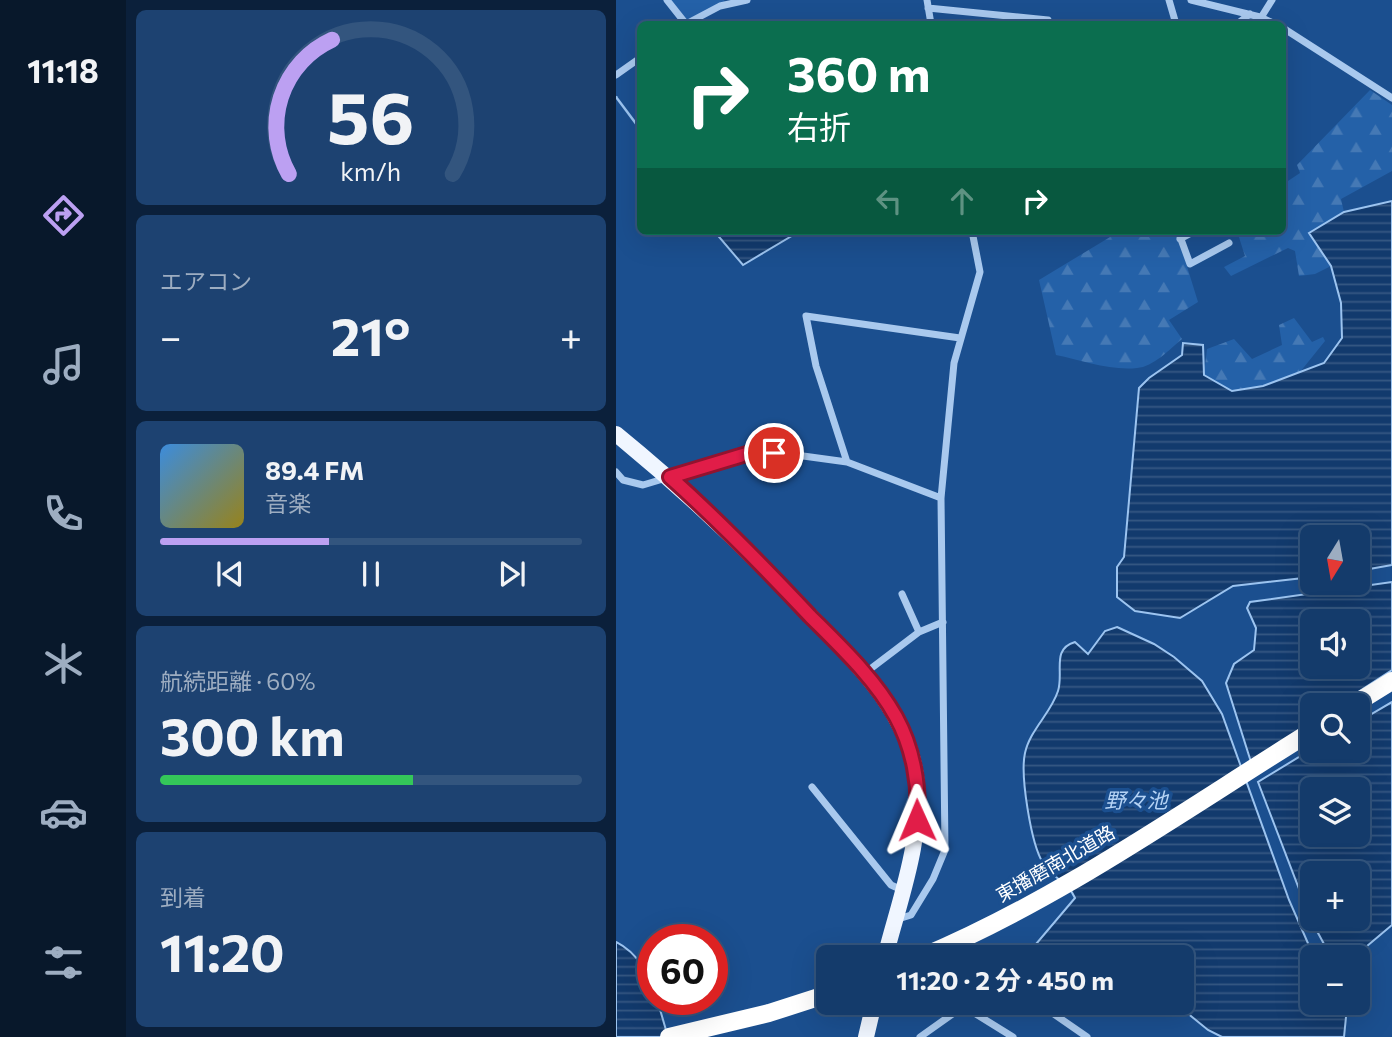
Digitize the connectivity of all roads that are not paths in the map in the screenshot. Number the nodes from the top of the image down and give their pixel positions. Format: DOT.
graph roads {
  1 [pos="667,0"];
  2 [pos="747,0"];
  3 [pos="1169,0"];
  4 [pos="1191,0"];
  5 [pos="1272,0"];
  6 [pos="928,4"];
  7 [pos="1250,14"];
  8 [pos="1048,20"];
  9 [pos="684,21"];
  10 [pos="692,21"];
  11 [pos="1175,21"];
  12 [pos="1241,21"];
  13 [pos="1259,21"];
  14 [pos="1286,30"];
  15 [pos="637,60"];
  16 [pos="616,75"];
  17 [pos="1392,99"];
  18 [pos="973,235"];
  19 [pos="1179,235"];
  20 [pos="1229,243"];
  21 [pos="960,338"];
  22 [pos="616,433"];
  23 [pos="847,462"];
  24 [pos="616,472"];
  25 [pos="670,477"];
  26 [pos="941,498"];
  27 [pos="902,594"];
  28 [pos="943,622"];
  29 [pos="919,632"];
  30 [pos="865,674"];
  31 [pos="1392,681"];
  32 [pos="1392,692"];
  33 [pos="1370,695"];
  34 [pos="1370,705"];
  35 [pos="1300,738"];
  36 [pos="1300,747"];
  37 [pos="811,787"];
  38 [pos="902,890"];
  39 [pos="895,920"];
  40 [pos="889,945"];
  41 [pos="947,945"];
  42 [pos="965,945"];
  43 [pos="816,998"];
  44 [pos="816,1007"];
  45 [pos="871,1015"];
  46 [pos="952,1015"];
  47 [pos="982,1015"];
  48 [pos="1055,1015"];
  49 [pos="924,1036"];
  50 [pos="669,1037"];
  51 [pos="712,1037"];
  52 [pos="866,1037"];
  53 [pos="1013,1037"];
  54 [pos="1087,1037"];
  1 -- 9 [label="street"];
  2 -- 10 [label="street"];
  3 -- 11 [label="street"];
  4 -- 7 [label="street"];
  5 -- 13 [label="street"];
  6 -- 8 [label="street"];
  7 -- 12 [label="street"];
  7 -- 13 [label="street"];
  14 -- 17 [label="street"];
  15 -- 16 [label="street"];
  18 -- 21 [label="street"];
  19 -- 20 [label="street"];
  21 -- 23 [label="street"];
  21 -- 26 [label="street"];
  22 -- 25 [label="main road"];
  23 -- 25 [label="street"];
  23 -- 26 [label="street"];
  24 -- 25 [label="street"];
  25 -- 30 [label="main road"];
  26 -- 28 [label="street"];
  27 -- 29 [label="street"];
  28 -- 29 [label="street"];
  28 -- 39 [label="street"];
  29 -- 30 [label="street"];
  30 -- 38 [label="main road"];
  31 -- 33 [label="highway"];
  32 -- 34 [label="highway"];
  35 -- 41 [label="highway, 東播磨南北道路"];
  36 -- 42 [label="highway, 東播磨南北道路"];
  37 -- 38 [label="street"];
  38 -- 39 [label="main road"];
  39 -- 40 [label="main road"];
  43 -- 50 [label="highway"];
  44 -- 51 [label="highway"];
  45 -- 52 [label="main road"];
  46 -- 49 [label="street"];
  47 -- 53 [label="street"];
  48 -- 54 [label="street"];
}
